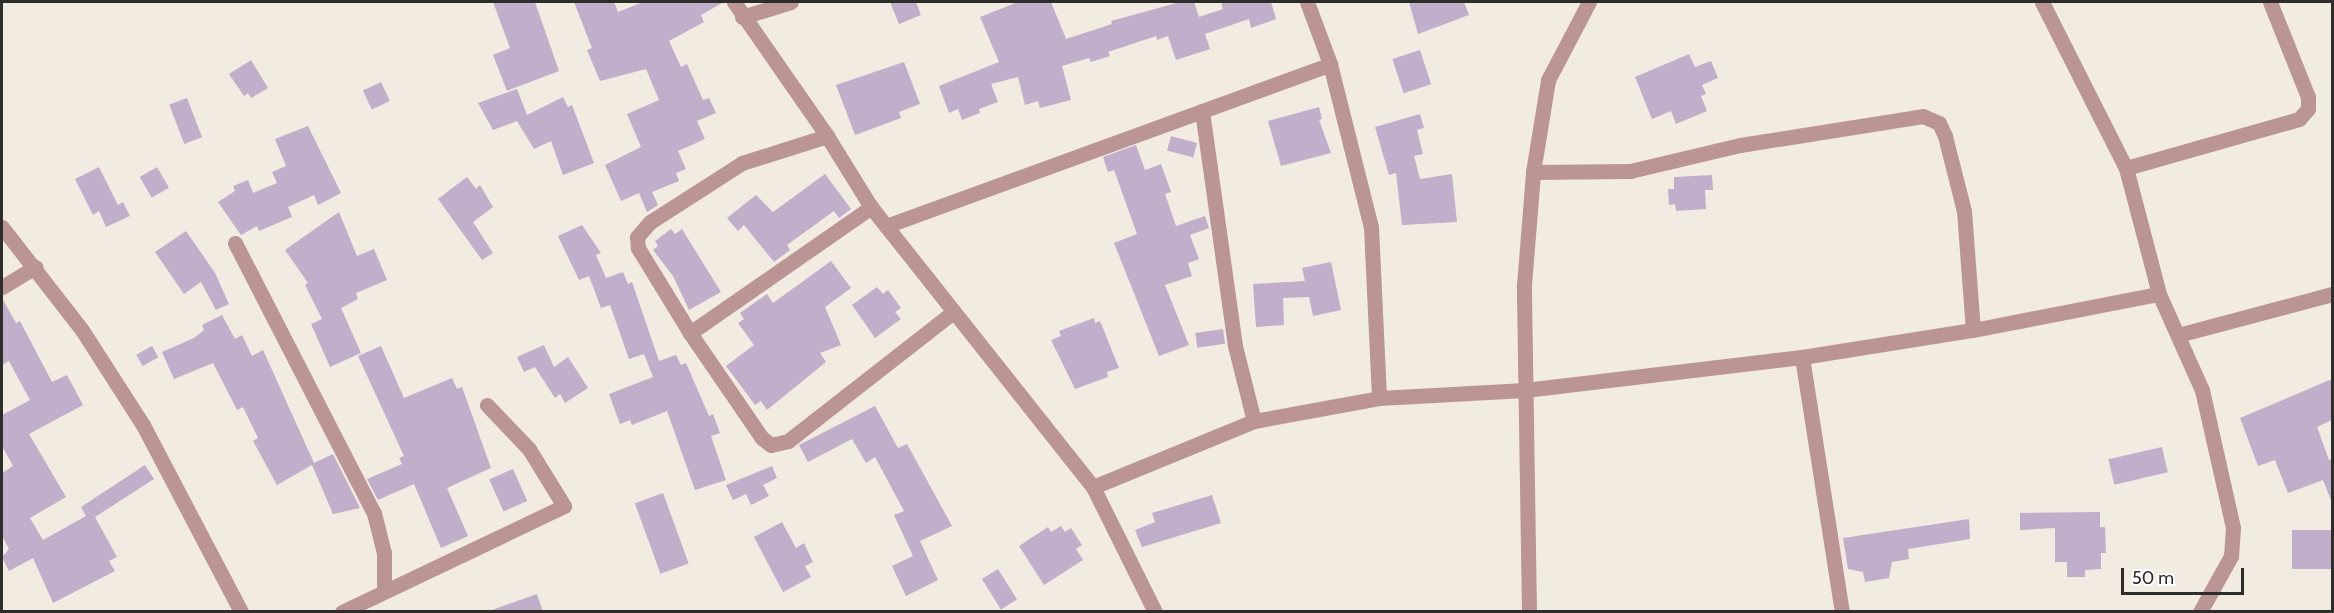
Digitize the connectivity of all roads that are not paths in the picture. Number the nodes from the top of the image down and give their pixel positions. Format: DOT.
graph roads {
  1 [pos="734,2"];
  2 [pos="791,2"];
  3 [pos="1307,2"];
  4 [pos="1589,2"];
  5 [pos="2042,2"];
  6 [pos="2270,2"];
  7 [pos="742,17"];
  8 [pos="1330,64"];
  9 [pos="1202,111"];
  10 [pos="827,136"];
  11 [pos="2126,168"];
  12 [pos="1533,172"];
  13 [pos="871,207"];
  14 [pos="886,226"];
  15 [pos="2,227"];
  16 [pos="235,243"];
  17 [pos="34,267"];
  18 [pos="2,287"];
  19 [pos="2159,294"];
  20 [pos="2332,294"];
  21 [pos="953,312"];
  22 [pos="1972,330"];
  23 [pos="690,333"];
  24 [pos="2178,335"];
  25 [pos="1802,357"];
  26 [pos="1525,390"];
  27 [pos="1379,398"];
  28 [pos="488,405"];
  29 [pos="1254,421"];
  30 [pos="1093,487"];
  31 [pos="384,588"];
  32 [pos="242,612"];
  33 [pos="342,612"];
  34 [pos="1155,612"];
  35 [pos="1529,612"];
  36 [pos="1842,612"];
  37 [pos="2200,612"];
  1 -- 7 [label="street"];
  2 -- 7 [label="street"];
  3 -- 8 [label="street"];
  4 -- 12 [label="street"];
  5 -- 11 [label="street"];
  6 -- 11 [label="street"];
  7 -- 10 [label="street"];
  8 -- 9 [label="street"];
  8 -- 27 [label="street"];
  9 -- 14 [label="street"];
  9 -- 29 [label="street"];
  10 -- 13 [label="street"];
  10 -- 23 [label="street"];
  11 -- 19 [label="street"];
  12 -- 22 [label="street"];
  12 -- 26 [label="street"];
  13 -- 14 [label="street"];
  13 -- 23 [label="street"];
  14 -- 21 [label="street"];
  15 -- 17 [label="street"];
  16 -- 31 [label="street"];
  17 -- 18 [label="street"];
  17 -- 32 [label="street"];
  19 -- 22 [label="street"];
  19 -- 24 [label="street"];
  20 -- 24 [label="street"];
  21 -- 23 [label="street"];
  21 -- 30 [label="street"];
  22 -- 25 [label="street"];
  24 -- 37 [label="street"];
  25 -- 26 [label="street"];
  25 -- 36 [label="street"];
  26 -- 27 [label="street"];
  26 -- 35 [label="street"];
  27 -- 29 [label="street"];
  28 -- 31 [label="street"];
  29 -- 30 [label="street"];
  30 -- 34 [label="street"];
  31 -- 33 [label="street"];
}
